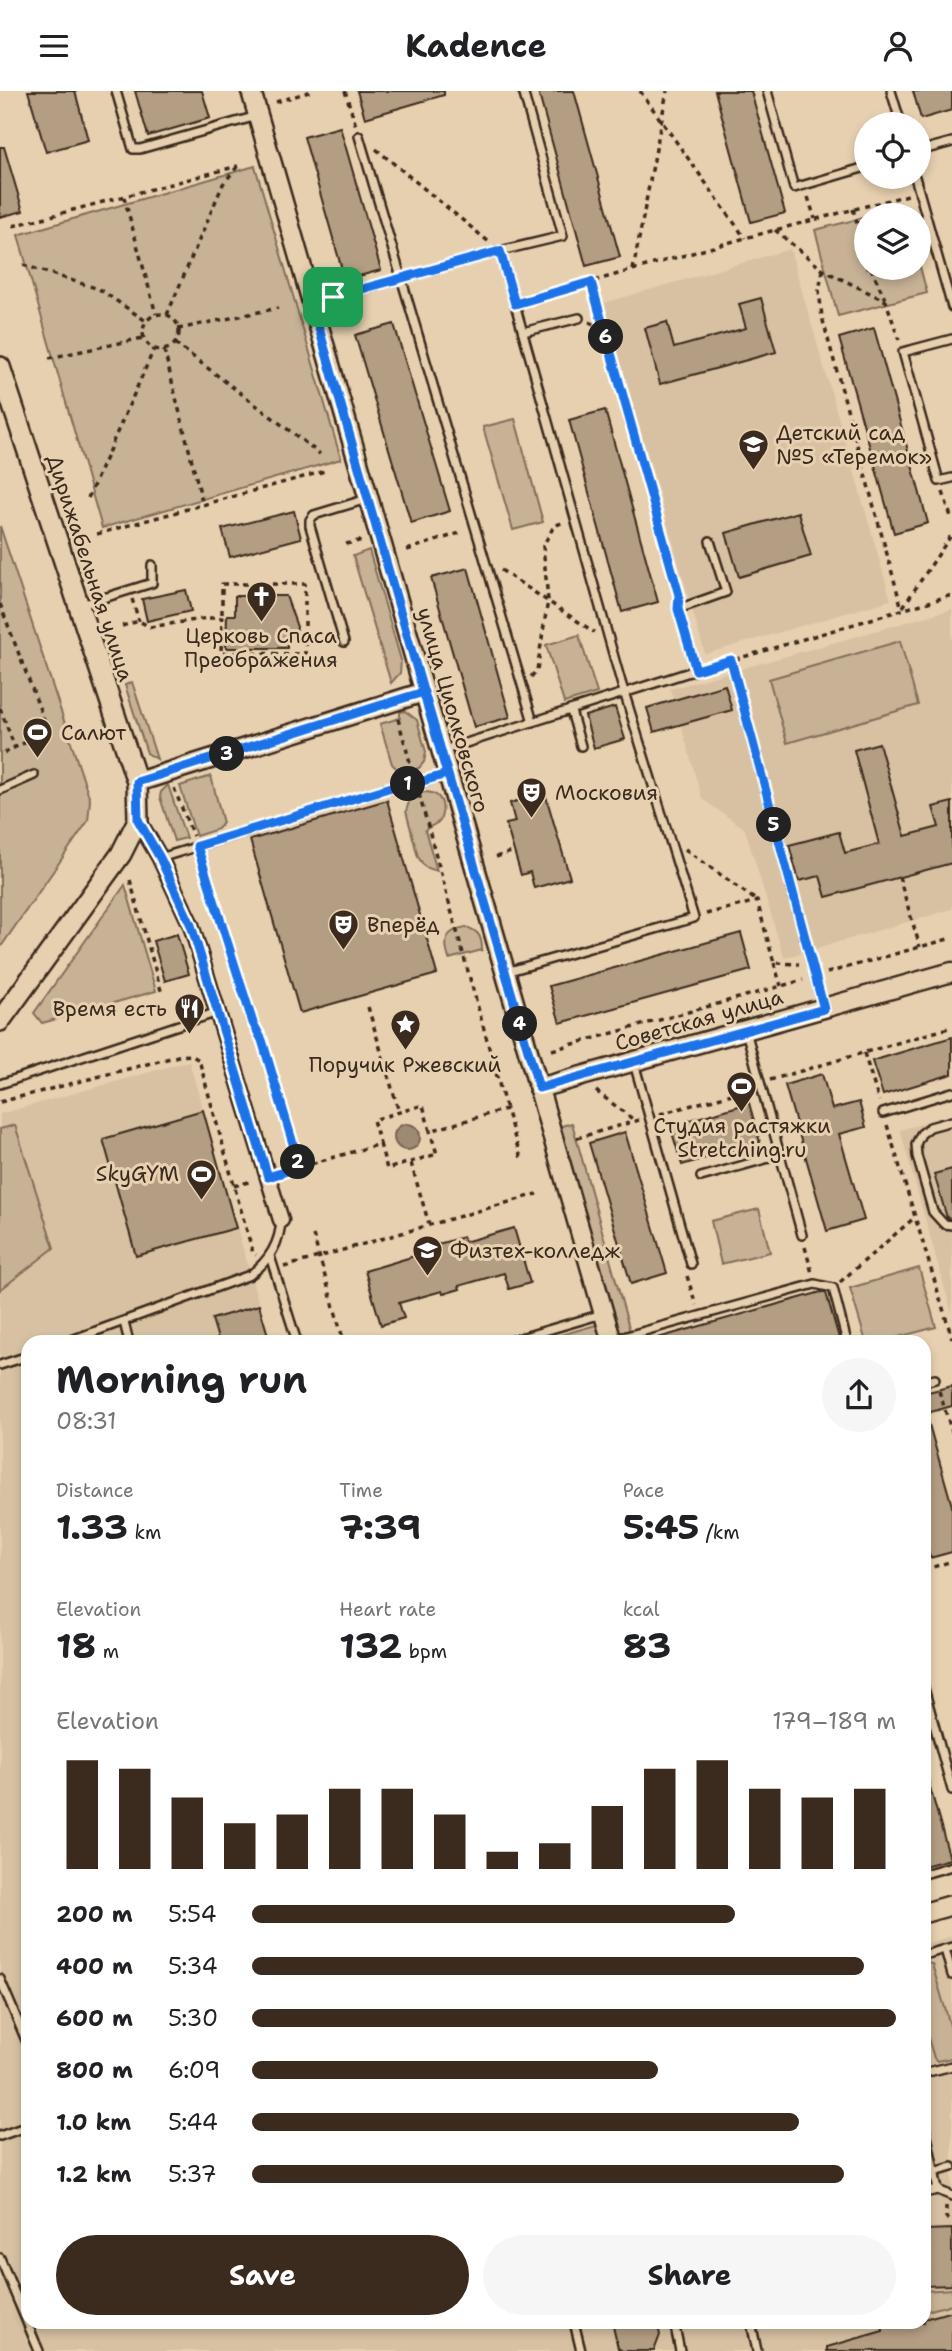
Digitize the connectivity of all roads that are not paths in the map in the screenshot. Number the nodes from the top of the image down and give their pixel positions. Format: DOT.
graph roads {
  1 [pos="116,91"];
  2 [pos="251,91"];
  3 [pos="523,91"];
  4 [pos="766,91"];
  5 [pos="891,91"];
  6 [pos="897,112"];
  7 [pos="258,115"];
  8 [pos="359,136"];
  9 [pos="952,142"];
  10 [pos="931,148"];
  11 [pos="854,170"];
  12 [pos="918,189"];
  13 [pos="500,251"];
  14 [pos="401,279"];
  15 [pos="312,304"];
  16 [pos="952,307"];
  17 [pos="579,318"];
  18 [pos="523,332"];
  19 [pos="952,339"];
  20 [pos="0,367"];
  21 [pos="952,478"];
  22 [pos="368,499"];
  23 [pos="710,541"];
  24 [pos="152,565"];
  25 [pos="77,606"];
  26 [pos="344,642"];
  27 [pos="424,692"];
  28 [pos="624,694"];
  29 [pos="744,710"];
  30 [pos="572,711"];
  31 [pos="533,722"];
  32 [pos="581,746"];
  33 [pos="441,751"];
  34 [pos="447,774"];
  35 [pos="34,775"];
  36 [pos="137,782"];
  37 [pos="0,790"];
  38 [pos="138,820"];
  39 [pos="160,858"];
  40 [pos="505,972"];
  41 [pos="952,972"];
  42 [pos="824,1009"];
  43 [pos="218,1012"];
  44 [pos="0,1021"];
  45 [pos="747,1031"];
  46 [pos="634,1062"];
  47 [pos="0,1084"];
  48 [pos="539,1088"];
  49 [pos="952,1092"];
  50 [pos="883,1112"];
  51 [pos="952,1121"];
  52 [pos="780,1155"];
  53 [pos="701,1177"];
  54 [pos="281,1220"];
  55 [pos="952,1225"];
  56 [pos="802,1235"];
  57 [pos="270,1256"];
  58 [pos="691,1264"];
  59 [pos="603,1314"];
  60 [pos="124,1322"];
  61 [pos="86,1335"];
  62 [pos="128,1335"];
  63 [pos="295,1335"];
  64 [pos="531,1335"];
  65 [pos="609,1335"];
  66 [pos="632,1335"];
  67 [pos="845,1335"];
  68 [pos="21,1358"];
  69 [pos="0,1366"];
  70 [pos="935,1379"];
  71 [pos="931,1380"];
  72 [pos="931,1712"];
  73 [pos="950,1777"];
  74 [pos="952,1790"];
  75 [pos="952,1866"];
  76 [pos="931,1872"];
  77 [pos="952,1905"];
  78 [pos="931,1911"];
  79 [pos="949,1948"];
  80 [pos="931,1953"];
  81 [pos="952,1975"];
  82 [pos="0,1979"];
  83 [pos="21,2028"];
  84 [pos="952,2066"];
  85 [pos="931,2071"];
  86 [pos="21,2128"];
  87 [pos="0,2136"];
  88 [pos="931,2154"];
  89 [pos="952,2167"];
  90 [pos="935,2172"];
  91 [pos="938,2190"];
  92 [pos="931,2192"];
  93 [pos="952,2196"];
  94 [pos="0,2258"];
  95 [pos="21,2308"];
  96 [pos="30,2329"];
  97 [pos="576,2329"];
  98 [pos="675,2329"];
  99 [pos="752,2329"];
  100 [pos="39,2351"];
  101 [pos="582,2351"];
  102 [pos="680,2351"];
  103 [pos="757,2351"];
  1 -- 7 [label="lane"];
  2 -- 7 [label="street, улица Циолковского"];
  3 -- 13 [label="lane"];
  4 -- 11 [label="lane"];
  5 -- 6 [label="lane"];
  7 -- 15 [label="street, улица Циолковского"];
  8 -- 14 [label="lane"];
  9 -- 10 [label="lane"];
  12 -- 16 [label="lane"];
  13 -- 14 [label="lane"];
  13 -- 18 [label="lane"];
  14 -- 15 [label="lane"];
  14 -- 31 [label="lane"];
  15 -- 22 [label="street, улица Циолковского"];
  17 -- 18 [label="lane"];
  18 -- 28 [label="lane"];
  19 -- 21 [label="lane"];
  20 -- 25 [label="main road, Дирижабельная улица"];
  22 -- 26 [label="lane"];
  22 -- 27 [label="street, улица Циолковского"];
  23 -- 28 [label="lane"];
  24 -- 25 [label="lane"];
  25 -- 36 [label="main road, Дирижабельная улица"];
  27 -- 33 [label="street, улица Циолковского"];
  27 -- 36 [label="street"];
  28 -- 30 [label="lane"];
  28 -- 40 [label="lane"];
  29 -- 42 [label="lane"];
  30 -- 31 [label="lane"];
  30 -- 32 [label="lane"];
  31 -- 33 [label="lane"];
  33 -- 34 [label="street, улица Циолковского"];
  34 -- 39 [label="lane"];
  34 -- 40 [label="street, улица Циолковского"];
  35 -- 37 [label="lane"];
  36 -- 38 [label="main road, Дирижабельная улица"];
  38 -- 39 [label="street"];
  38 -- 44 [label="main road"];
  39 -- 43 [label="street"];
  40 -- 48 [label="street, улица Циолковского"];
  41 -- 42 [label="street, Советская улица"];
  42 -- 45 [label="street, Советская улица"];
  43 -- 47 [label="lane"];
  43 -- 54 [label="street"];
  45 -- 46 [label="street, Советская улица"];
  45 -- 52 [label="lane"];
  46 -- 48 [label="street, Советская улица"];
  46 -- 58 [label="lane"];
  48 -- 59 [label="street, улица Циолковского"];
  49 -- 50 [label="lane"];
  51 -- 55 [label="lane"];
  52 -- 53 [label="lane"];
  52 -- 56 [label="lane"];
  54 -- 57 [label="lane"];
  57 -- 60 [label="lane"];
  57 -- 63 [label="lane"];
  59 -- 64 [label="lane"];
  59 -- 65 [label="street, улица Циолковского"];
  60 -- 61 [label="lane"];
  60 -- 62 [label="lane"];
  66 -- 67 [label="lane"];
  68 -- 69 [label="lane"];
  70 -- 71 [label="lane"];
  72 -- 73 [label="lane"];
  73 -- 74 [label="lane"];
  75 -- 76 [label="lane"];
  77 -- 78 [label="street"];
  79 -- 80 [label="lane"];
  79 -- 81 [label="lane"];
  82 -- 83 [label="lane"];
  84 -- 85 [label="lane"];
  86 -- 87 [label="lane"];
  88 -- 90 [label="lane"];
  89 -- 90 [label="lane"];
  90 -- 91 [label="lane"];
  91 -- 92 [label="lane"];
  91 -- 93 [label="lane"];
  94 -- 95 [label="lane"];
  96 -- 100 [label="lane"];
  97 -- 101 [label="lane"];
  98 -- 102 [label="lane"];
  99 -- 103 [label="lane"];
}
